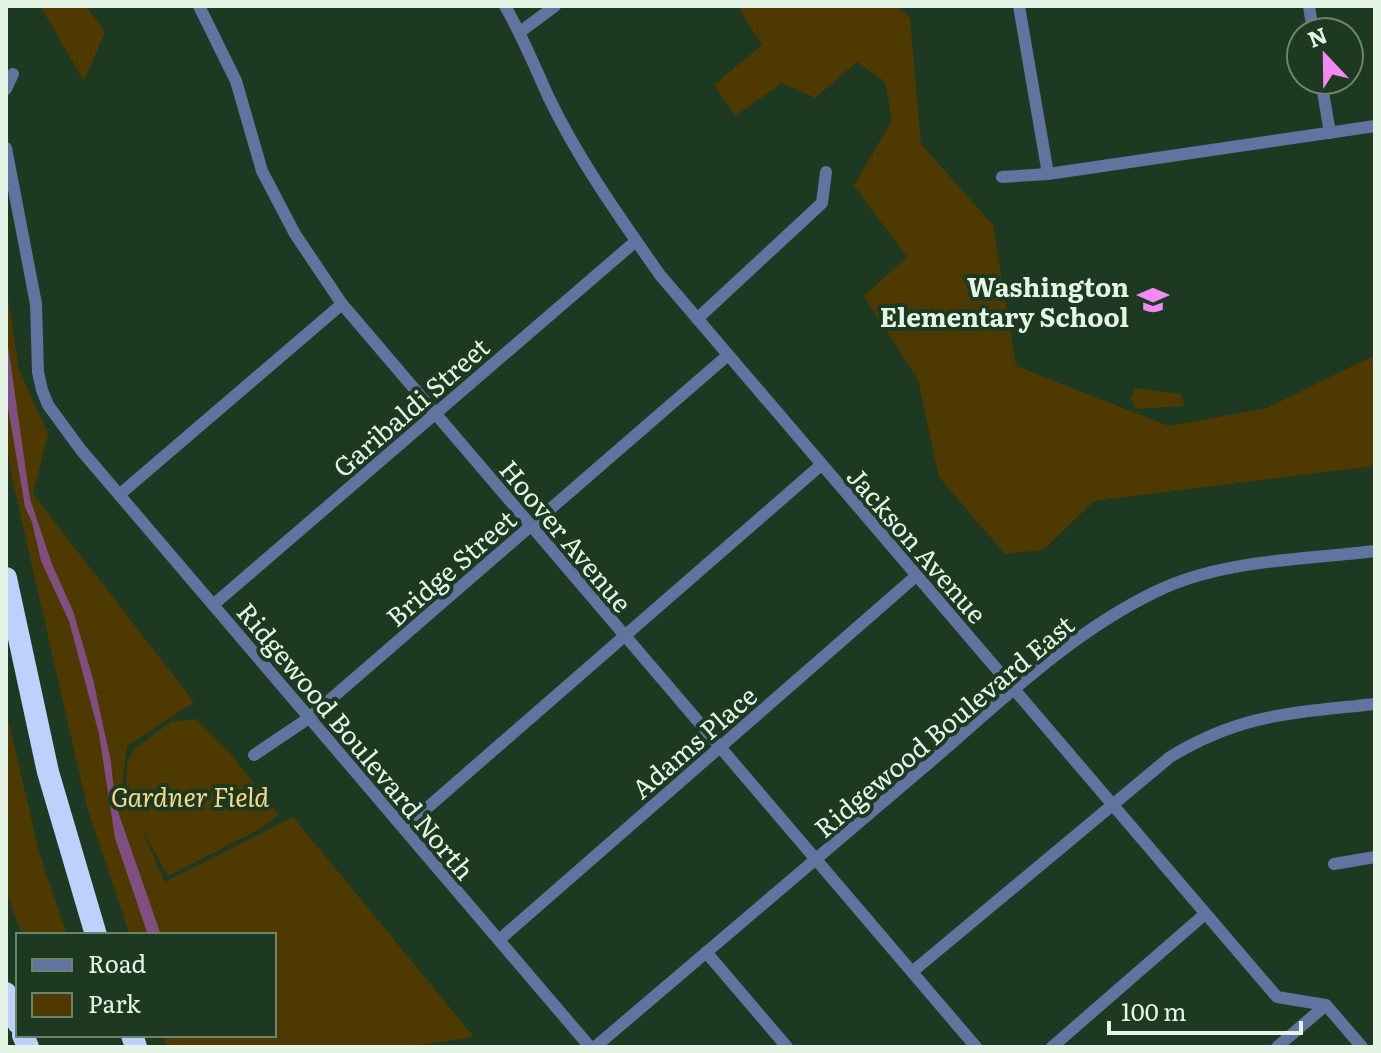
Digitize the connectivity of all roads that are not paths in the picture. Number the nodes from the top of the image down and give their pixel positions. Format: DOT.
graph roads {
  1 [pos="199,6"];
  2 [pos="505,6"];
  3 [pos="555,6"];
  4 [pos="1019,6"];
  5 [pos="520,32"];
  6 [pos="13,74"];
  7 [pos="6,89"];
  8 [pos="1324,96"];
  9 [pos="1375,126"];
  10 [pos="1330,133"];
  11 [pos="6,148"];
  12 [pos="826,172"];
  13 [pos="1048,174"];
  14 [pos="1002,177"];
  15 [pos="636,241"];
  16 [pos="342,304"];
  17 [pos="697,319"];
  18 [pos="728,355"];
  19 [pos="435,414"];
  20 [pos="821,465"];
  21 [pos="119,495"];
  22 [pos="531,526"];
  23 [pos="1375,551"];
  24 [pos="916,576"];
  25 [pos="6,578"];
  26 [pos="213,605"];
  27 [pos="625,636"];
  28 [pos="1014,690"];
  29 [pos="1375,704"];
  30 [pos="309,718"];
  31 [pos="720,747"];
  32 [pos="254,755"];
  33 [pos="1112,805"];
  34 [pos="404,828"];
  35 [pos="1375,857"];
  36 [pos="815,860"];
  37 [pos="1334,864"];
  38 [pos="1205,914"];
  39 [pos="95,933"];
  40 [pos="499,940"];
  41 [pos="706,952"];
  42 [pos="912,972"];
  43 [pos="6,993"];
  44 [pos="1326,1005"];
  45 [pos="16,1018"];
  46 [pos="592,1047"];
  47 [pos="787,1047"];
  48 [pos="976,1047"];
  49 [pos="1052,1047"];
  50 [pos="1277,1047"];
  51 [pos="1362,1047"];
  1 -- 16 [label="street, Hoover Avenue"];
  2 -- 5 [label="street, Jackson Avenue"];
  3 -- 5 [label="street"];
  4 -- 13 [label="street"];
  5 -- 15 [label="street, Jackson Avenue"];
  6 -- 7 [label="street"];
  8 -- 10 [label="street"];
  9 -- 10 [label="street"];
  10 -- 13 [label="street"];
  11 -- 21 [label="street, Ridgewood Boulevard North"];
  12 -- 17 [label="street"];
  13 -- 14 [label="street"];
  15 -- 17 [label="street, Jackson Avenue"];
  15 -- 19 [label="street, Garibaldi Street"];
  16 -- 19 [label="street, Hoover Avenue"];
  16 -- 21 [label="street"];
  17 -- 18 [label="street, Jackson Avenue"];
  18 -- 20 [label="street, Jackson Avenue"];
  18 -- 22 [label="street, Bridge Street"];
  19 -- 22 [label="street, Hoover Avenue"];
  19 -- 26 [label="street, Garibaldi Street"];
  20 -- 24 [label="street, Jackson Avenue"];
  20 -- 27 [label="street"];
  21 -- 26 [label="street, Ridgewood Boulevard North"];
  22 -- 27 [label="street, Hoover Avenue"];
  22 -- 30 [label="street, Bridge Street"];
  23 -- 28 [label="street, Ridgewood Boulevard East"];
  24 -- 28 [label="street, Jackson Avenue"];
  24 -- 31 [label="street, Adams Place"];
  25 -- 39 [label="highway"];
  26 -- 30 [label="street, Ridgewood Boulevard North"];
  27 -- 31 [label="street, Hoover Avenue"];
  27 -- 34 [label="street"];
  28 -- 33 [label="street, Jackson Avenue"];
  28 -- 36 [label="street, Ridgewood Boulevard East"];
  29 -- 33 [label="street"];
  30 -- 32 [label="street, Bridge Street"];
  30 -- 34 [label="street, Ridgewood Boulevard North"];
  31 -- 36 [label="street, Hoover Avenue"];
  31 -- 40 [label="street, Adams Place"];
  33 -- 38 [label="street, Jackson Avenue"];
  33 -- 42 [label="street"];
  34 -- 40 [label="street, Ridgewood Boulevard North"];
  35 -- 37 [label="street"];
  36 -- 41 [label="street, Ridgewood Boulevard East"];
  36 -- 42 [label="street, Hoover Avenue"];
  38 -- 44 [label="street, Jackson Avenue"];
  38 -- 49 [label="street"];
  40 -- 46 [label="street, Ridgewood Boulevard North"];
  41 -- 46 [label="street, Ridgewood Boulevard East"];
  41 -- 47 [label="street"];
  42 -- 48 [label="street, Hoover Avenue"];
  43 -- 45 [label="highway"];
  44 -- 50 [label="street"];
  44 -- 51 [label="street"];
}
